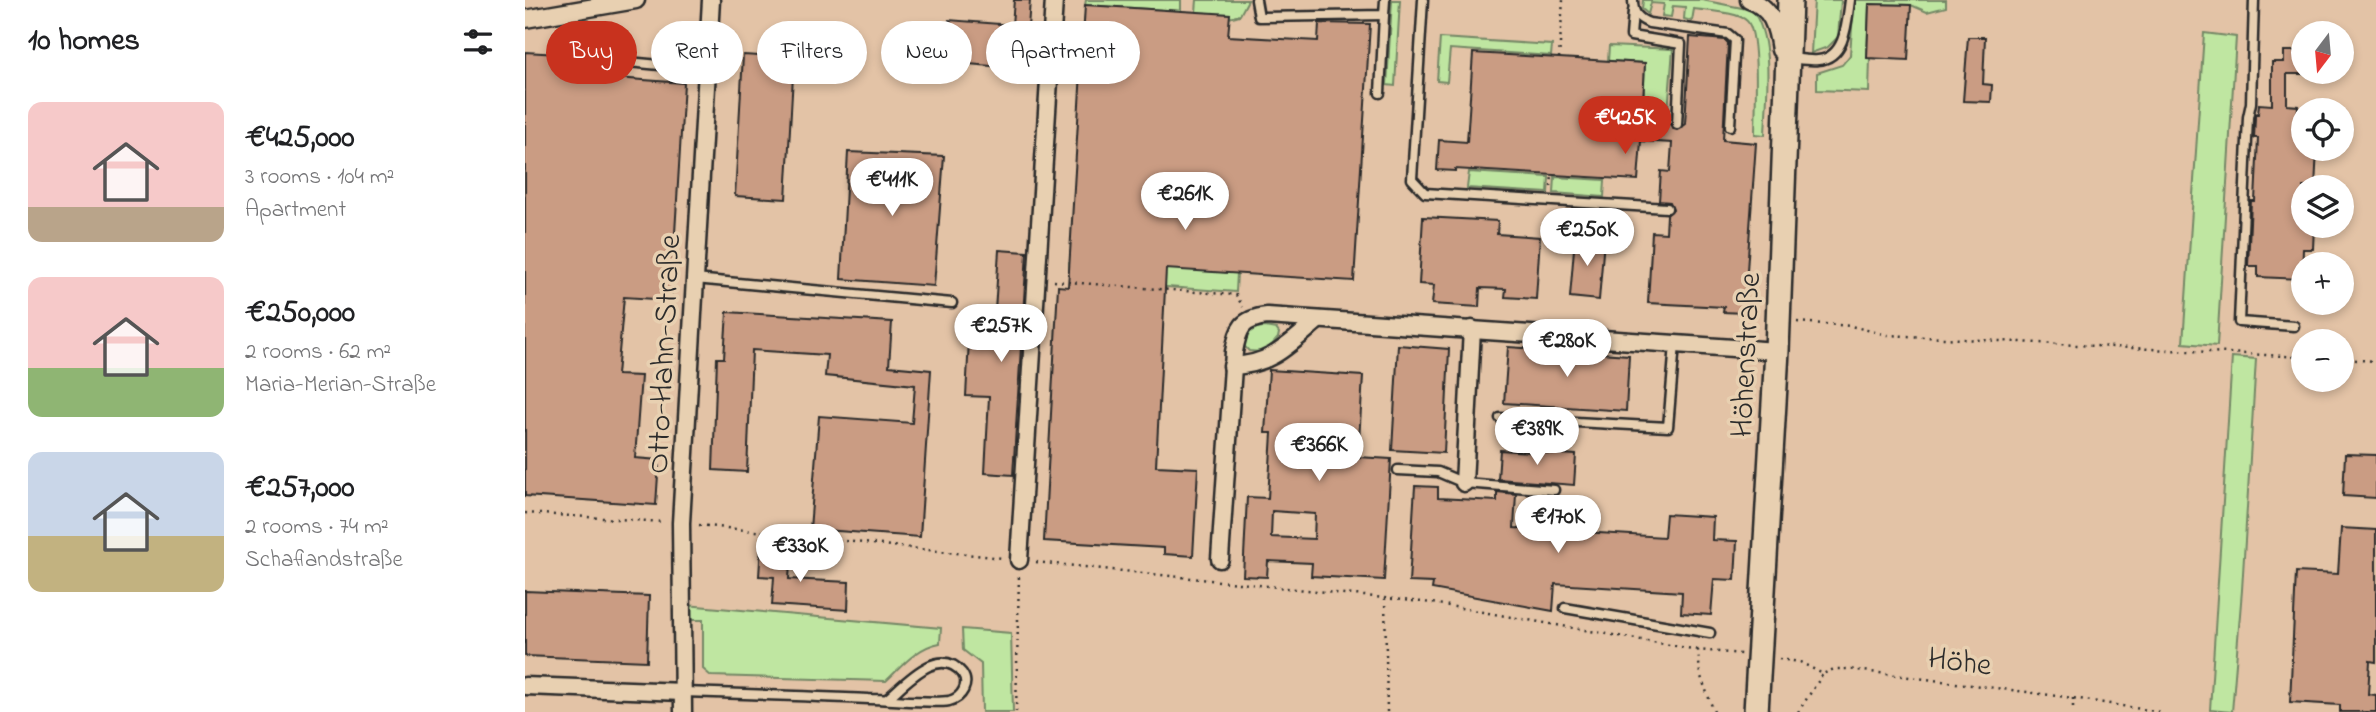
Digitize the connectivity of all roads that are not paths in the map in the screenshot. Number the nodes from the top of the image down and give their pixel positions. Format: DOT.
graph roads {
  1 [pos="636,0"];
  2 [pos="711,0"];
  3 [pos="1054,0"];
  4 [pos="1256,0"];
  5 [pos="1385,0"];
  6 [pos="1423,0"];
  7 [pos="1749,0"];
  8 [pos="1790,0"];
  9 [pos="1850,0"];
  10 [pos="2254,0"];
  11 [pos="1633,4"];
  12 [pos="1384,15"];
  13 [pos="525,19"];
  14 [pos="710,21"];
  15 [pos="1790,58"];
  16 [pos="706,84"];
  17 [pos="1380,93"];
  18 [pos="1787,105"];
  19 [pos="1677,124"];
  20 [pos="1730,126"];
  21 [pos="1667,208"];
  22 [pos="695,279"];
  23 [pos="952,303"];
  24 [pos="1318,320"];
  25 [pos="2294,326"];
  26 [pos="1472,329"];
  27 [pos="1675,344"];
  28 [pos="1777,351"];
  29 [pos="1232,366"];
  30 [pos="1500,418"];
  31 [pos="1398,470"];
  32 [pos="1464,483"];
  33 [pos="1554,490"];
  34 [pos="1220,559"];
  35 [pos="1019,560"];
  36 [pos="1565,608"];
  37 [pos="1710,633"];
  38 [pos="525,686"];
  39 [pos="683,691"];
  40 [pos="887,699"];
  41 [pos="683,712"];
  42 [pos="1756,712"];
  1 -- 13 [label="street"];
  2 -- 14 [label="street, Otto-Hahn-Straße"];
  3 -- 35 [label="street"];
  4 -- 12 [label="lane"];
  5 -- 12 [label="lane"];
  6 -- 21 [label="lane"];
  7 -- 18 [label="street"];
  8 -- 15 [label="main road, Höhenstraße"];
  9 -- 15 [label="lane"];
  10 -- 25 [label="lane"];
  11 -- 19 [label="lane"];
  11 -- 20 [label="lane"];
  12 -- 17 [label="lane"];
  15 -- 18 [label="main road, Höhenstraße"];
  16 -- 22 [label="street, Otto-Hahn-Straße"];
  18 -- 28 [label="main road, Höhenstraße"];
  22 -- 23 [label="lane"];
  22 -- 39 [label="street, Otto-Hahn-Straße"];
  24 -- 26 [label="street"];
  24 -- 29 [label="street"];
  24 -- 29 [label="street"];
  26 -- 27 [label="street"];
  26 -- 32 [label="street"];
  27 -- 28 [label="street"];
  27 -- 30 [label="lane"];
  28 -- 42 [label="main road, Höhenstraße"];
  29 -- 34 [label="street"];
  31 -- 32 [label="lane"];
  32 -- 33 [label="lane"];
  36 -- 37 [label="lane"];
  38 -- 39 [label="street"];
  39 -- 40 [label="lane"];
  39 -- 41 [label="street, Otto-Hahn-Straße"];
  40 -- 40 [label="lane"];
}
